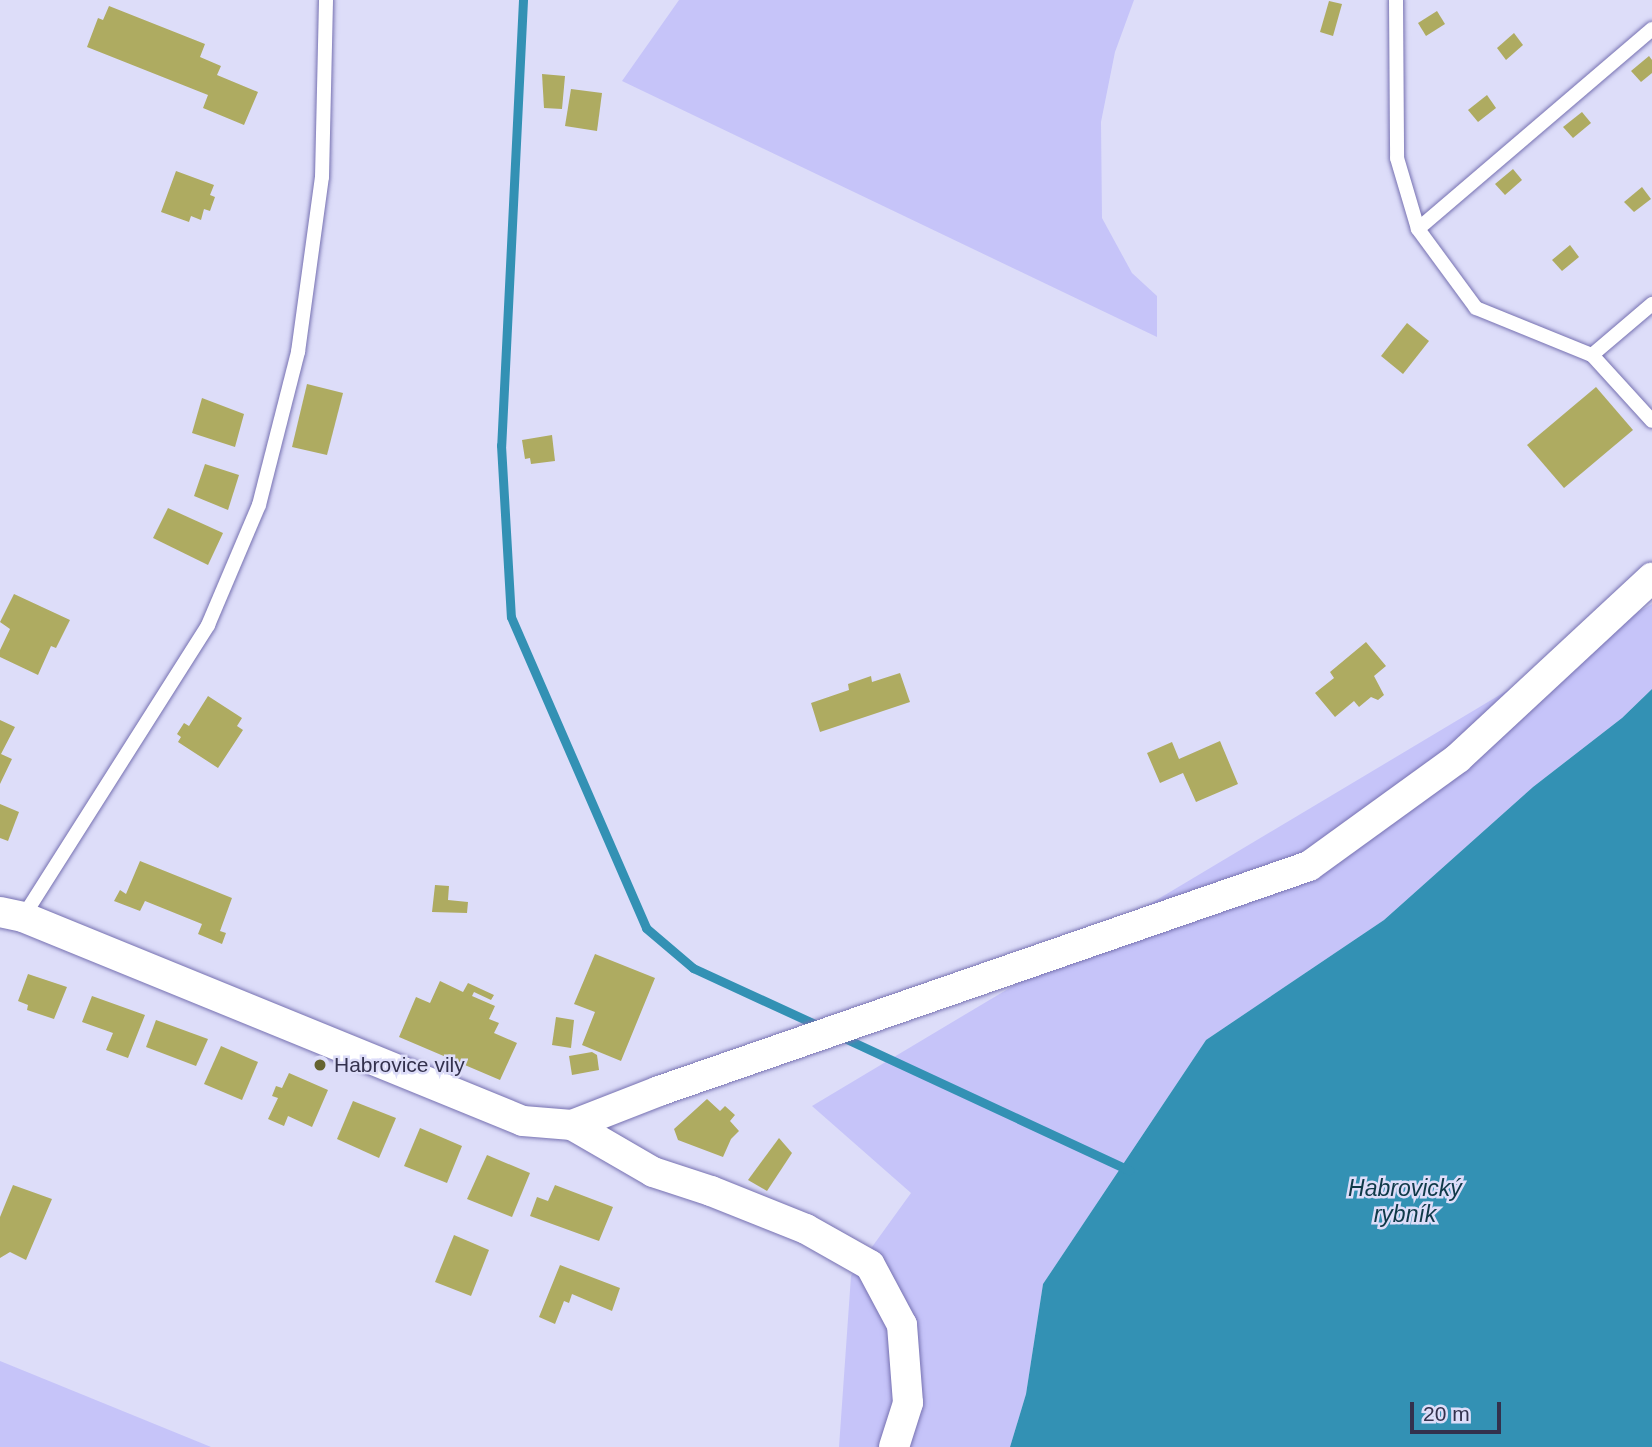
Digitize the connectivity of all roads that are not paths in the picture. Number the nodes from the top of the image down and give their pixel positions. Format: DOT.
graph roads {
  1 [pos="326,0"];
  2 [pos="1396,0"];
  3 [pos="1652,29"];
  4 [pos="1418,229"];
  5 [pos="1652,303"];
  6 [pos="1592,355"];
  7 [pos="1652,421"];
  8 [pos="1652,578"];
  9 [pos="12,914"];
  10 [pos="572,1125"];
  11 [pos="894,1447"];
  1 -- 9 [label="lane"];
  2 -- 4 [label="lane"];
  3 -- 4 [label="lane"];
  4 -- 6 [label="lane"];
  5 -- 6 [label="lane"];
  6 -- 7 [label="lane"];
  8 -- 10 [label="street"];
  9 -- 10 [label="street"];
  10 -- 11 [label="street"];
}
